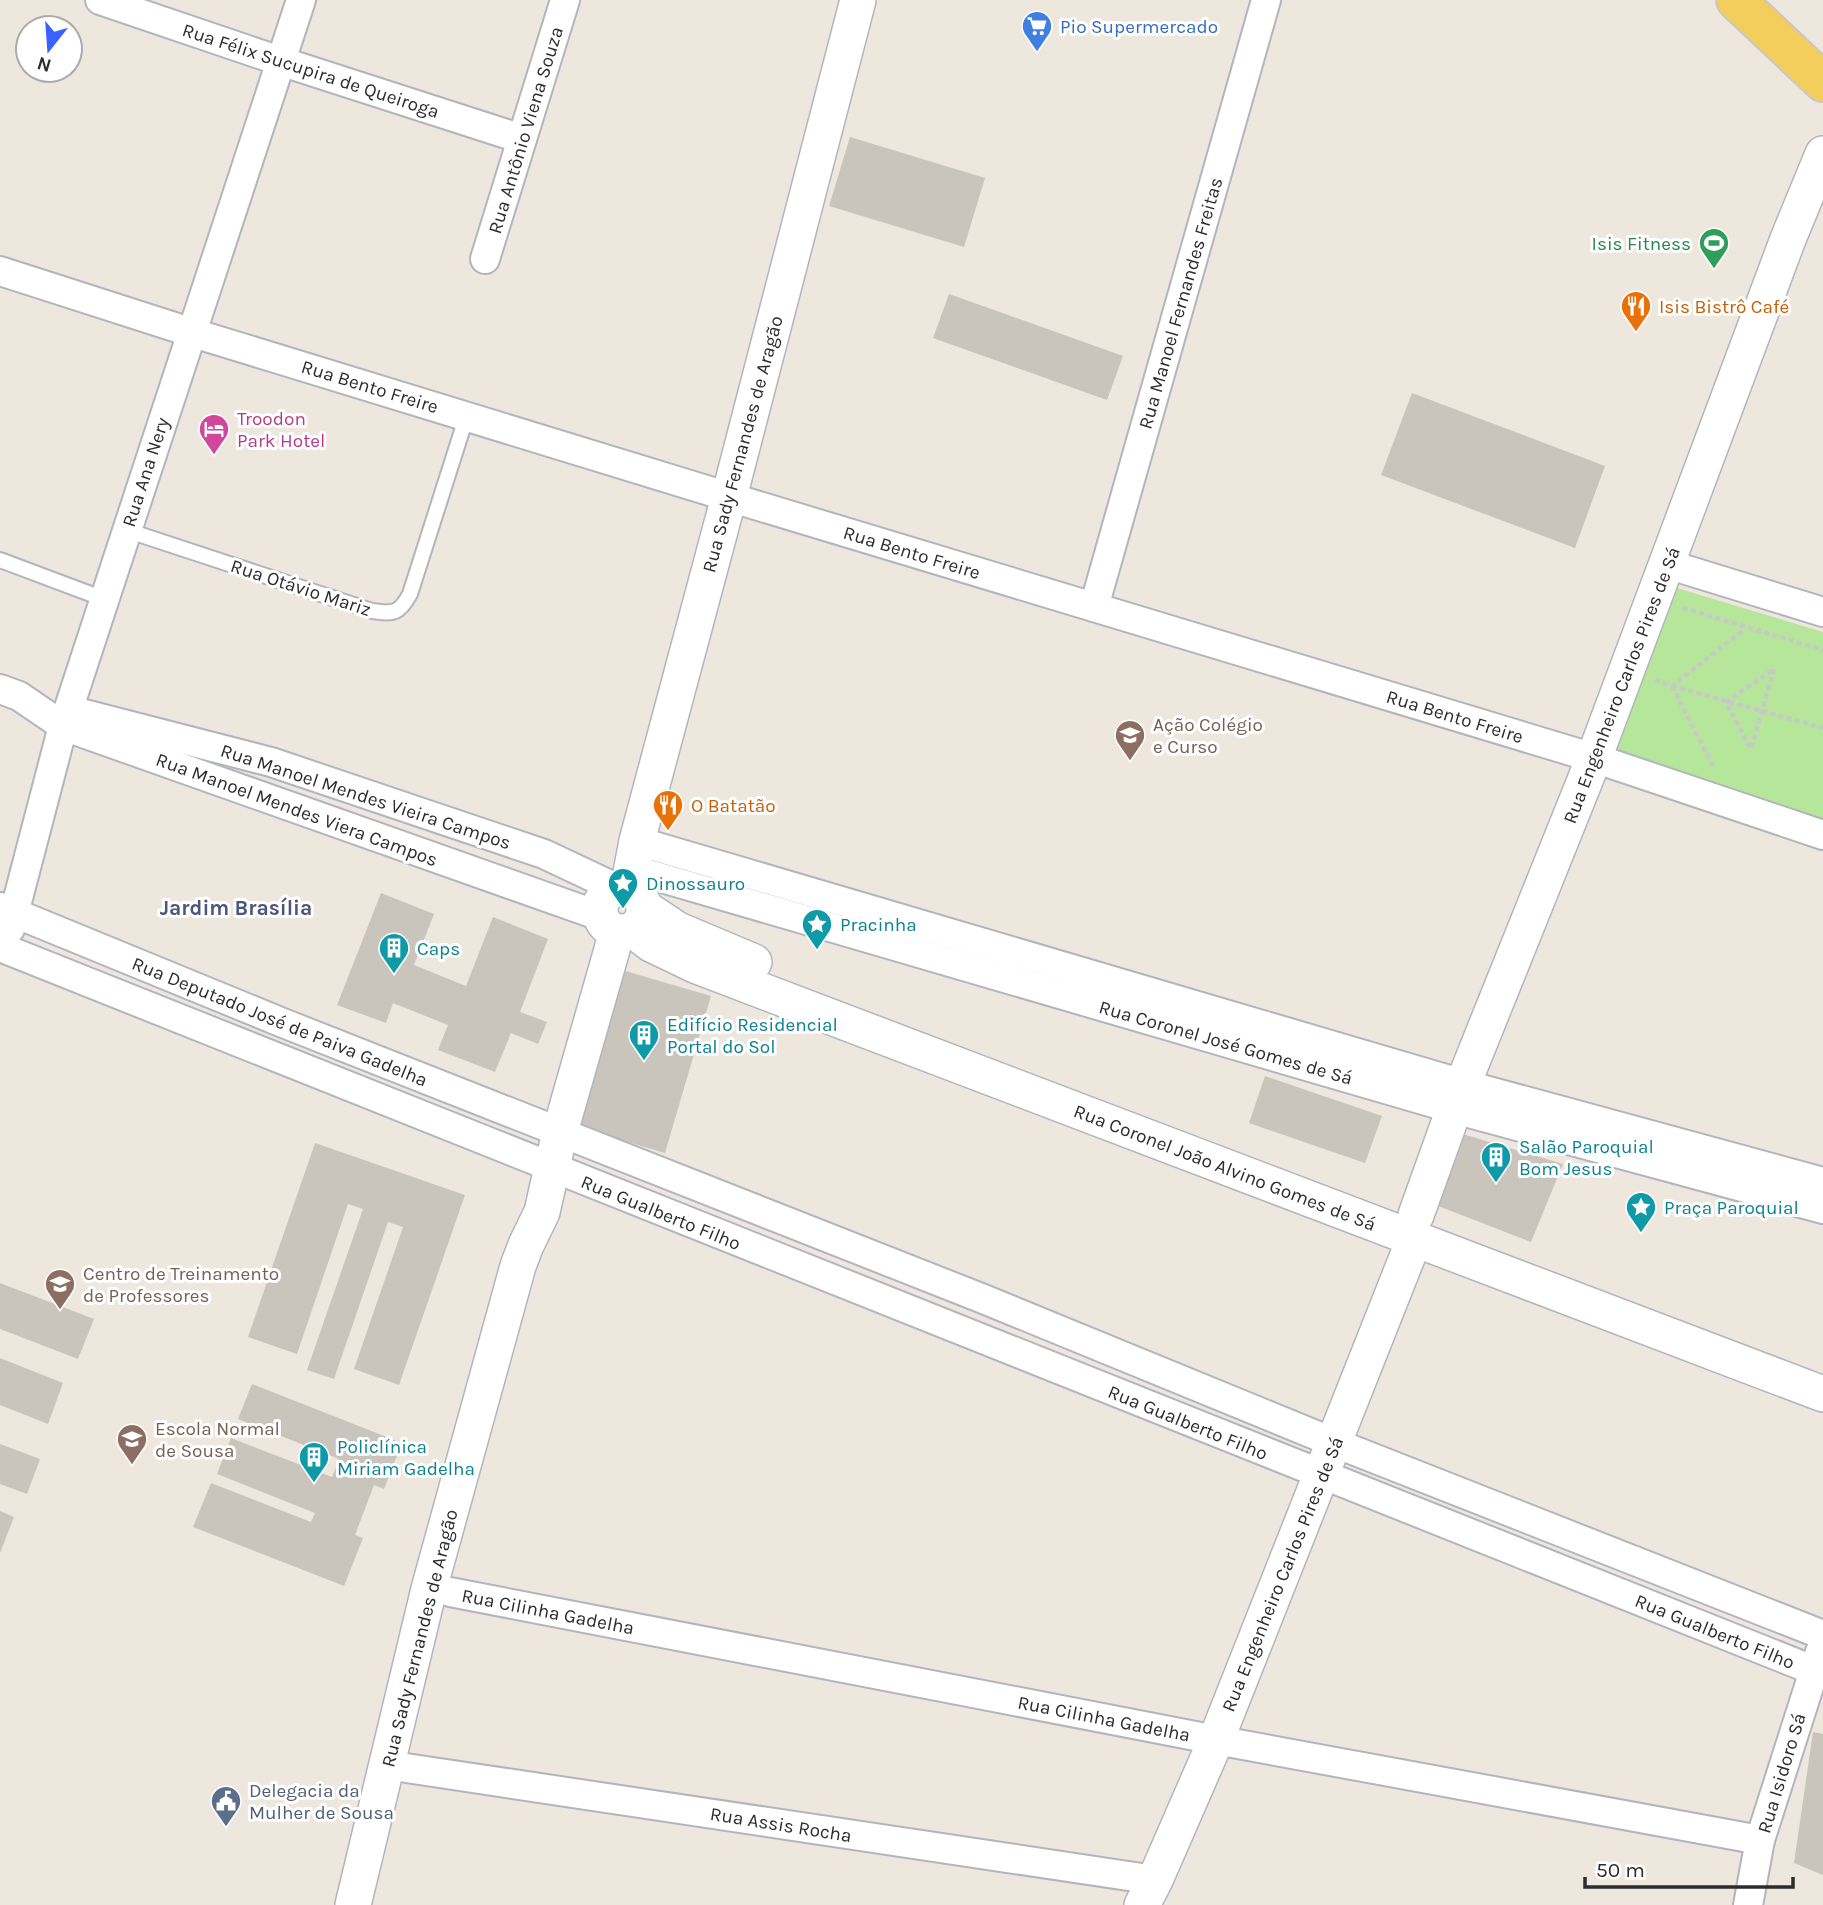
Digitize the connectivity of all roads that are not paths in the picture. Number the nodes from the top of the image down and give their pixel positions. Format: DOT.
graph roads {
  1 [pos="100,0"];
  2 [pos="301,0"];
  3 [pos="565,0"];
  4 [pos="858,0"];
  5 [pos="1266,0"];
  6 [pos="1736,0"];
  7 [pos="1771,0"];
  8 [pos="1823,51"];
  9 [pos="279,61"];
  10 [pos="1823,82"];
  11 [pos="523,139"];
  12 [pos="1823,154"];
  13 [pos="485,259"];
  14 [pos="0,271"];
  15 [pos="190,332"];
  16 [pos="467,415"];
  17 [pos="729,497"];
  18 [pos="126,530"];
  19 [pos="0,561"];
  20 [pos="1667,564"];
  21 [pos="104,599"];
  22 [pos="1094,607"];
  23 [pos="1823,612"];
  24 [pos="0,689"];
  25 [pos="66,718"];
  26 [pos="1594,758"];
  27 [pos="1823,835"];
  28 [pos="626,896"];
  29 [pos="8,910"];
  30 [pos="1,948"];
  31 [pos="161,974"];
  32 [pos="146,1007"];
  33 [pos="283,1023"];
  34 [pos="269,1056"];
  35 [pos="1459,1097"];
  36 [pos="560,1132"];
  37 [pos="552,1169"];
  38 [pos="1823,1182"];
  39 [pos="734,1200"];
  40 [pos="1823,1209"];
  41 [pos="542,1212"];
  42 [pos="1422,1230"];
  43 [pos="719,1234"];
  44 [pos="981,1298"];
  45 [pos="1679,1327"];
  46 [pos="966,1333"];
  47 [pos="1823,1368"];
  48 [pos="1823,1394"];
  49 [pos="1335,1443"];
  50 [pos="1321,1475"];
  51 [pos="1604,1549"];
  52 [pos="1588,1580"];
  53 [pos="450,1592"];
  54 [pos="1823,1635"];
  55 [pos="1823,1644"];
  56 [pos="1818,1672"];
  57 [pos="1216,1740"];
  58 [pos="406,1768"];
  59 [pos="1760,1840"];
  60 [pos="1149,1893"];
  61 [pos="353,1905"];
  62 [pos="369,1905"];
  63 [pos="1748,1905"];
  1 -- 9 [label="street, Rua Félix Sucupira de Queiroga"];
  2 -- 9 [label="street, Rua Ana Nery"];
  3 -- 11 [label="street, Rua Antônio Viena Souza"];
  4 -- 17 [label="street, Rua Sady Fernandes de Aragão"];
  5 -- 22 [label="street, Rua Manoel Fernandes Freitas"];
  6 -- 10 [label="main road"];
  7 -- 8 [label="main road"];
  9 -- 11 [label="street, Rua Félix Sucupira de Queiroga"];
  9 -- 15 [label="street, Rua Ana Nery"];
  11 -- 13 [label="street, Rua Antônio Viena Souza"];
  12 -- 20 [label="street, Rua Engenheiro Carlos Pires de Sá"];
  14 -- 15 [label="street, Rua Bento Freire"];
  15 -- 16 [label="street, Rua Bento Freire"];
  15 -- 18 [label="street, Rua Ana Nery"];
  16 -- 17 [label="street, Rua Bento Freire"];
  16 -- 18 [label="lane, Rua Otávio Mariz"];
  17 -- 22 [label="street, Rua Bento Freire"];
  17 -- 28 [label="street, Rua Sady Fernandes de Aragão"];
  18 -- 21 [label="street, Rua Ana Nery"];
  19 -- 21 [label="lane"];
  20 -- 23 [label="street"];
  20 -- 26 [label="street, Rua Engenheiro Carlos Pires de Sá"];
  21 -- 25 [label="street, Rua Ana Nery"];
  22 -- 26 [label="street, Rua Bento Freire"];
  24 -- 25 [label="street, Rua Manoel Mendes Viera Campos"];
  25 -- 28 [label="street, Rua Manoel Mendes Viera Campos"];
  25 -- 28 [label="street, Rua Manoel Mendes Vieira Campos"];
  25 -- 29 [label="street, Rua Ana Nery"];
  26 -- 27 [label="street, Rua Bento Freire"];
  26 -- 35 [label="street, Rua Engenheiro Carlos Pires de Sá"];
  28 -- 35 [label="street, Rua Coronel José Gomes de Sá"];
  28 -- 36 [label="street, Rua Sady Fernandes de Aragão"];
  28 -- 42 [label="street, Rua Coronel João Alvino Gomes de Sá"];
  29 -- 30 [label="street, Rua Ana Nery"];
  29 -- 31 [label="street, Rua Deputado José de Paiva Gadelha"];
  30 -- 32 [label="street, Rua Deputado José de Paiva Gadelha"];
  31 -- 32 [label="street"];
  31 -- 33 [label="street, Rua Deputado José de Paiva Gadelha"];
  32 -- 34 [label="street, Rua Deputado José de Paiva Gadelha"];
  33 -- 34 [label="street"];
  33 -- 36 [label="street, Rua Deputado José de Paiva Gadelha"];
  34 -- 37 [label="street, Rua Deputado José de Paiva Gadelha"];
  35 -- 38 [label="street, Rua Coronel José Gomes de Sá"];
  35 -- 40 [label="street, Rua Coronel José Gomes de Sá"];
  35 -- 42 [label="street, Rua Engenheiro Carlos Pires de Sá"];
  36 -- 37 [label="street, Rua Sady Fernandes de Aragão"];
  36 -- 39 [label="street, Rua Gualberto Filho"];
  37 -- 41 [label="street, Rua Sady Fernandes de Aragão"];
  37 -- 43 [label="street, Rua Gualberto Filho"];
  39 -- 43 [label="street"];
  39 -- 44 [label="street, Rua Gualberto Filho"];
  41 -- 53 [label="street, Rua Sady Fernandes de Aragão"];
  41 -- 61 [label="street, Rua Sady Fernandes de Aragão"];
  42 -- 45 [label="street, Rua Coronel João Alvino Gomes de Sá"];
  42 -- 49 [label="street, Rua Engenheiro Carlos Pires de Sá"];
  43 -- 46 [label="street, Rua Gualberto Filho"];
  44 -- 46 [label="street"];
  44 -- 49 [label="street, Rua Gualberto Filho"];
  45 -- 47 [label="street, Rua Coronel João Alvino Gomes de Sá"];
  45 -- 48 [label="street, Rua Coronel João Alvino Gomes de Sá"];
  46 -- 50 [label="street, Rua Gualberto Filho"];
  49 -- 50 [label="street, Rua Engenheiro Carlos Pires de Sá"];
  49 -- 51 [label="street, Rua Gualberto Filho"];
  50 -- 52 [label="street, Rua Gualberto Filho"];
  50 -- 57 [label="street, Rua Engenheiro Carlos Pires de Sá"];
  51 -- 52 [label="street"];
  51 -- 54 [label="street, Rua Gualberto Filho"];
  52 -- 56 [label="street, Rua Gualberto Filho"];
  53 -- 57 [label="street, Rua Cilinha Gadelha"];
  53 -- 58 [label="street, Rua Sady Fernandes de Aragão"];
  55 -- 56 [label="street, Rua Isidoro Sá"];
  56 -- 59 [label="street, Rua Isidoro Sá"];
  57 -- 59 [label="street, Rua Cilinha Gadelha"];
  57 -- 60 [label="street, Rua Engenheiro Carlos Pires de Sá"];
  58 -- 60 [label="street, Rua Assis Rocha"];
  58 -- 62 [label="street, Rua Sady Fernandes de Aragão"];
  59 -- 63 [label="street, Rua Isidoro Sá"];
}
